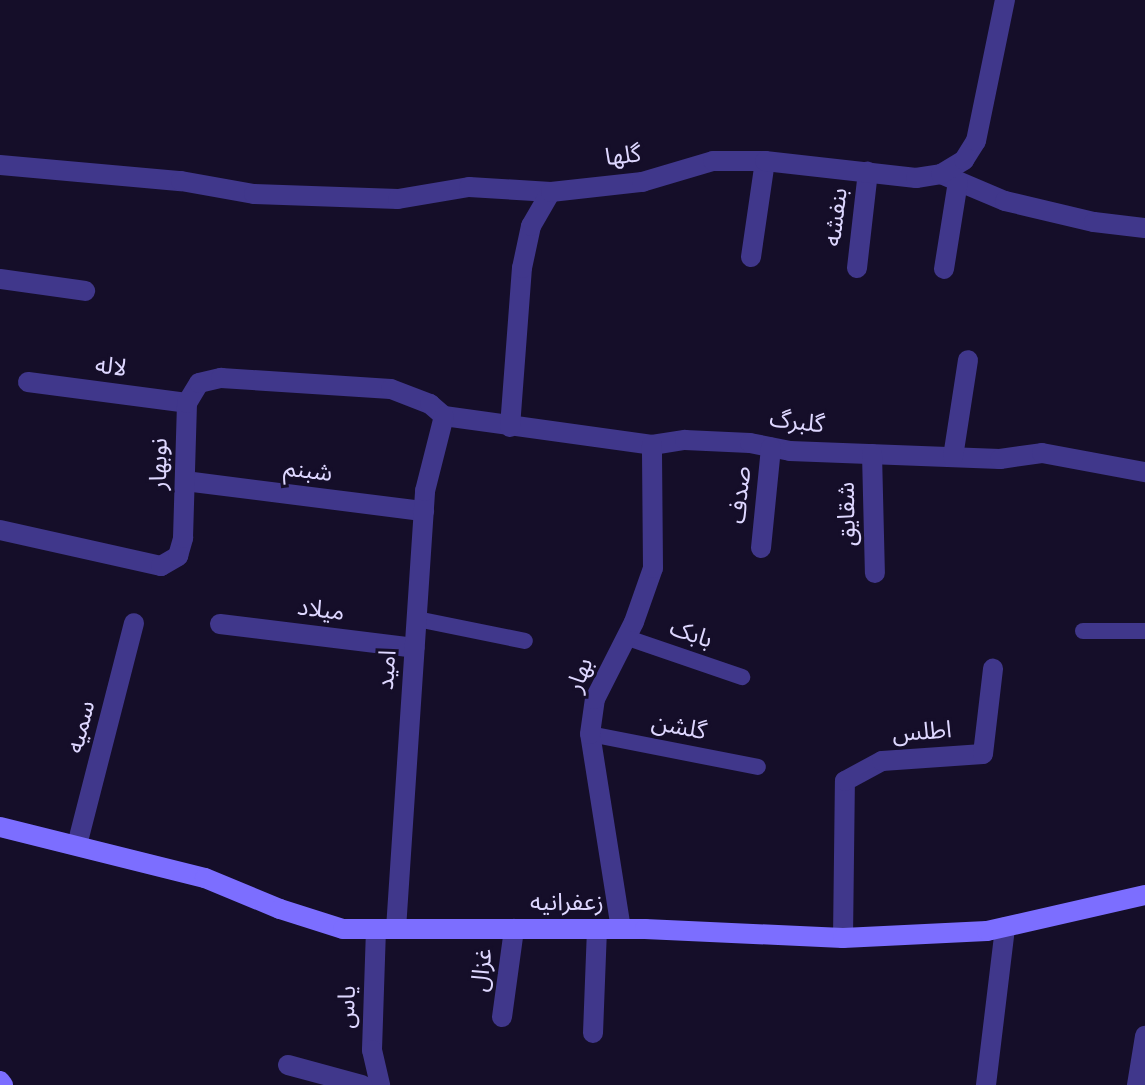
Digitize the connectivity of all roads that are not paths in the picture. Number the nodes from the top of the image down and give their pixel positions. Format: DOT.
graph roads {
  1 [pos="1005,0"];
  2 [pos="765,161"];
  3 [pos="0,165"];
  4 [pos="868,172"];
  5 [pos="949,178"];
  6 [pos="551,192"];
  7 [pos="1145,228"];
  8 [pos="751,257"];
  9 [pos="857,268"];
  10 [pos="944,269"];
  11 [pos="0,279"];
  12 [pos="85,291"];
  13 [pos="968,360"];
  14 [pos="28,382"];
  15 [pos="187,403"];
  16 [pos="444,416"];
  17 [pos="510,427"];
  18 [pos="652,445"];
  19 [pos="771,447"];
  20 [pos="872,454"];
  21 [pos="953,457"];
  22 [pos="1145,472"];
  23 [pos="185,481"];
  24 [pos="424,511"];
  25 [pos="0,530"];
  26 [pos="761,548"];
  27 [pos="875,573"];
  28 [pos="417,619"];
  29 [pos="134,623"];
  30 [pos="220,624"];
  31 [pos="1083,631"];
  32 [pos="1145,631"];
  33 [pos="625,637"];
  34 [pos="525,641"];
  35 [pos="415,648"];
  36 [pos="993,669"];
  37 [pos="742,677"];
  38 [pos="590,734"];
  39 [pos="758,767"];
  40 [pos="0,827"];
  41 [pos="77,845"];
  42 [pos="1145,895"];
  43 [pos="1005,927"];
  44 [pos="386,929"];
  45 [pos="514,929"];
  46 [pos="597,929"];
  47 [pos="621,929"];
  48 [pos="843,938"];
  49 [pos="502,1017"];
  50 [pos="593,1033"];
  51 [pos="1145,1036"];
  52 [pos="288,1065"];
  53 [pos="362,1085"];
  54 [pos="380,1085"];
  55 [pos="986,1085"];
  56 [pos="1137,1085"];
  1 -- 5 [label="street"];
  2 -- 4 [label="street, گلها"];
  2 -- 6 [label="street, گلها"];
  2 -- 8 [label="street"];
  3 -- 6 [label="street, گلها"];
  4 -- 5 [label="street, گلها"];
  4 -- 9 [label="street, بنفشه"];
  5 -- 7 [label="street, گلها"];
  5 -- 10 [label="street"];
  6 -- 17 [label="street"];
  11 -- 12 [label="street"];
  13 -- 21 [label="street"];
  14 -- 15 [label="street, لاله"];
  15 -- 16 [label="street"];
  15 -- 23 [label="street, نوبهار"];
  16 -- 17 [label="street, گلبرگ"];
  16 -- 24 [label="street, امید"];
  17 -- 18 [label="street, گلبرگ"];
  18 -- 19 [label="street, گلبرگ"];
  18 -- 33 [label="street, بهار"];
  19 -- 20 [label="street, گلبرگ"];
  19 -- 26 [label="street, صدف"];
  20 -- 21 [label="street, گلبرگ"];
  20 -- 27 [label="street, شقایق"];
  21 -- 22 [label="street, گلبرگ"];
  23 -- 24 [label="street, شبنم"];
  23 -- 25 [label="street, نوبهار"];
  24 -- 28 [label="street, امید"];
  28 -- 34 [label="lane"];
  28 -- 35 [label="street, امید"];
  29 -- 41 [label="street, سمیه"];
  30 -- 35 [label="street, میلاد"];
  31 -- 32 [label="lane"];
  33 -- 37 [label="lane, بابک"];
  33 -- 38 [label="street, بهار"];
  35 -- 44 [label="street, امید"];
  36 -- 48 [label="street, اطلس"];
  38 -- 39 [label="lane, گلشن"];
  38 -- 47 [label="street, بهار"];
  40 -- 41 [label="street, زعفرانیه"];
  41 -- 44 [label="street, زعفرانیه"];
  42 -- 43 [label="street, زعفرانیه"];
  43 -- 48 [label="street, زعفرانیه"];
  43 -- 55 [label="street"];
  44 -- 45 [label="street, زعفرانیه"];
  44 -- 54 [label="street, یاس"];
  45 -- 46 [label="street, زعفرانیه"];
  45 -- 49 [label="street, غزال"];
  46 -- 47 [label="street, زعفرانیه"];
  46 -- 50 [label="street"];
  47 -- 48 [label="street, زعفرانیه"];
  51 -- 56 [label="street"];
  52 -- 53 [label="street"];
}
